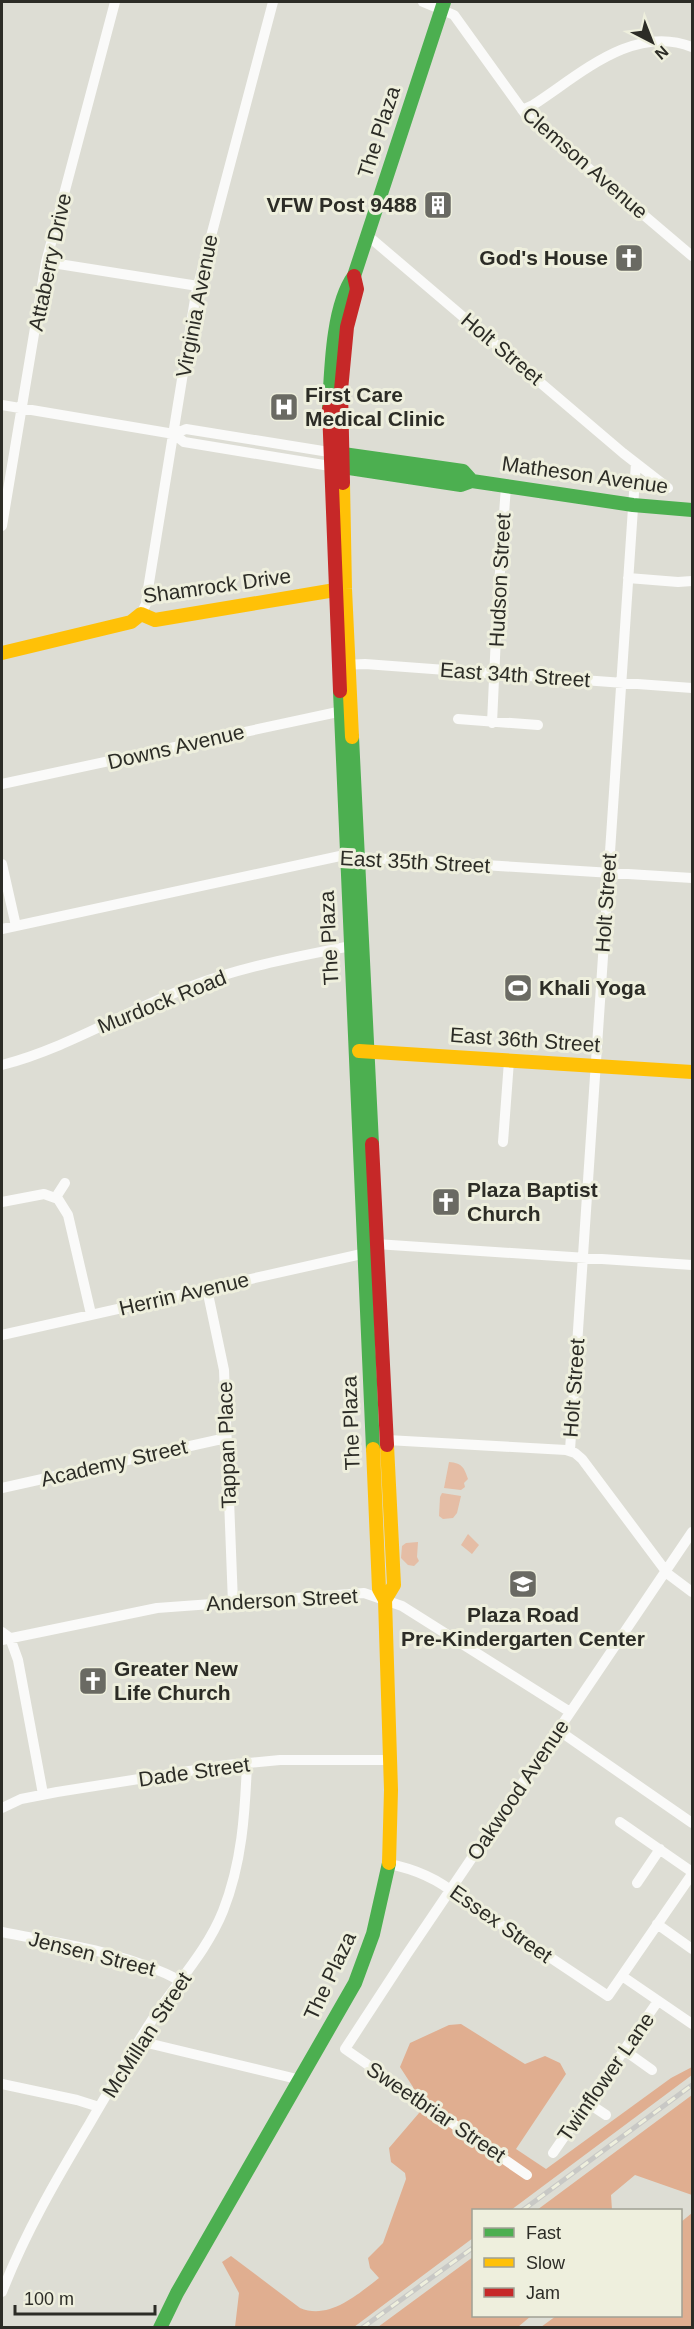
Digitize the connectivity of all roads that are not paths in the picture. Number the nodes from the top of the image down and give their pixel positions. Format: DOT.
graph roads {
  1 [pos="115,2"];
  2 [pos="273,2"];
  3 [pos="423,2"];
  4 [pos="443,5"];
  5 [pos="693,47"];
  6 [pos="522,110"];
  7 [pos="367,235"];
  8 [pos="693,256"];
  9 [pos="46,262"];
  10 [pos="198,286"];
  11 [pos="2,405"];
  12 [pos="21,408"];
  13 [pos="174,434"];
  14 [pos="336,459"];
  15 [pos="636,463"];
  16 [pos="506,486"];
  17 [pos="668,488"];
  18 [pos="633,504"];
  19 [pos="693,510"];
  20 [pos="2,526"];
  21 [pos="628,578"];
  22 [pos="693,581"];
  23 [pos="335,590"];
  24 [pos="141,614"];
  25 [pos="2,653"];
  26 [pos="343,665"];
  27 [pos="495,675"];
  28 [pos="621,683"];
  29 [pos="693,688"];
  30 [pos="345,710"];
  31 [pos="458,719"];
  32 [pos="492,723"];
  33 [pos="538,725"];
  34 [pos="2,784"];
  35 [pos="352,857"];
  36 [pos="2,864"];
  37 [pos="608,873"];
  38 [pos="693,878"];
  39 [pos="16,926"];
  40 [pos="2,929"];
  41 [pos="356,945"];
  42 [pos="362,1051"];
  43 [pos="509,1060"];
  44 [pos="2,1065"];
  45 [pos="596,1066"];
  46 [pos="693,1072"];
  47 [pos="503,1142"];
  48 [pos="65,1183"];
  49 [pos="56,1197"];
  50 [pos="2,1202"];
  51 [pos="371,1248"];
  52 [pos="583,1259"];
  53 [pos="693,1265"];
  54 [pos="207,1289"];
  55 [pos="91,1314"];
  56 [pos="2,1335"];
  57 [pos="226,1438"];
  58 [pos="387,1440"];
  59 [pos="570,1450"];
  60 [pos="2,1488"];
  61 [pos="693,1532"];
  62 [pos="666,1571"];
  63 [pos="693,1592"];
  64 [pos="385,1600"];
  65 [pos="232,1603"];
  66 [pos="4,1637"];
  67 [pos="570,1712"];
  68 [pos="558,1730"];
  69 [pos="390,1760"];
  70 [pos="247,1763"];
  71 [pos="43,1794"];
  72 [pos="2,1808"];
  73 [pos="620,1822"];
  74 [pos="693,1823"];
  75 [pos="660,1849"];
  76 [pos="389,1864"];
  77 [pos="693,1873"];
  78 [pos="637,1883"];
  79 [pos="451,1890"];
  80 [pos="657,1924"];
  81 [pos="2,1932"];
  82 [pos="693,1949"];
  83 [pos="622,1976"];
  84 [pos="181,1981"];
  85 [pos="658,2001"];
  86 [pos="693,2024"];
  87 [pos="139,2041"];
  88 [pos="345,2049"];
  89 [pos="624,2050"];
  90 [pos="652,2070"];
  91 [pos="301,2080"];
  92 [pos="2,2084"];
  93 [pos="588,2103"];
  94 [pos="99,2107"];
  95 [pos="606,2115"];
  96 [pos="553,2153"];
  97 [pos="527,2175"];
  98 [pos="2,2292"];
  99 [pos="160,2328"];
  1 -- 9 [label="street, Attaberry Drive"];
  2 -- 10 [label="street, Virginia Avenue"];
  3 -- 4 [label="street"];
  4 -- 6 [label="street, Clemson Avenue"];
  4 -- 7 [label="main road, The Plaza"];
  5 -- 6 [label="street"];
  6 -- 8 [label="street, Clemson Avenue"];
  7 -- 14 [label="main road, The Plaza"];
  7 -- 15 [label="street, Holt Street"];
  9 -- 10 [label="street"];
  9 -- 12 [label="street, Attaberry Drive"];
  10 -- 13 [label="street, Virginia Avenue"];
  11 -- 12 [label="street, Matheson Avenue"];
  12 -- 13 [label="street, Matheson Avenue"];
  12 -- 20 [label="street, Attaberry Drive"];
  13 -- 14 [label="street, Matheson Avenue"];
  13 -- 24 [label="street, Virginia Avenue"];
  14 -- 16 [label="main road, Matheson Avenue"];
  14 -- 23 [label="main road, The Plaza"];
  14 -- 26 [label="main road, The Plaza"];
  15 -- 17 [label="street, Holt Street"];
  15 -- 18 [label="street, Holt Street"];
  16 -- 18 [label="main road, Matheson Avenue"];
  16 -- 27 [label="street, Hudson Street"];
  18 -- 19 [label="main road, Matheson Avenue"];
  18 -- 21 [label="street, Holt Street"];
  21 -- 22 [label="street"];
  21 -- 28 [label="street, Holt Street"];
  23 -- 24 [label="main road, Shamrock Drive"];
  23 -- 26 [label="main road, The Plaza"];
  24 -- 25 [label="main road, Shamrock Drive"];
  26 -- 27 [label="street, East 34th Street"];
  26 -- 30 [label="main road, The Plaza"];
  27 -- 28 [label="street, East 34th Street"];
  27 -- 32 [label="street, Hudson Street"];
  28 -- 29 [label="street, East 34th Street"];
  28 -- 37 [label="street, Holt Street"];
  30 -- 34 [label="street, Downs Avenue"];
  30 -- 35 [label="main road, The Plaza"];
  31 -- 32 [label="street"];
  32 -- 33 [label="street"];
  35 -- 37 [label="street, East 35th Street"];
  35 -- 39 [label="street, East 35th Street"];
  35 -- 41 [label="main road, The Plaza"];
  36 -- 39 [label="street"];
  37 -- 38 [label="street, East 35th Street"];
  37 -- 45 [label="street, Holt Street"];
  39 -- 40 [label="street, East 35th Street"];
  41 -- 42 [label="main road, The Plaza"];
  41 -- 44 [label="street, Murdock Road"];
  42 -- 43 [label="main road, East 36th Street"];
  42 -- 51 [label="main road, The Plaza"];
  43 -- 45 [label="main road, East 36th Street"];
  43 -- 47 [label="street"];
  45 -- 46 [label="main road, East 36th Street"];
  45 -- 52 [label="street, Holt Street"];
  48 -- 49 [label="street"];
  49 -- 50 [label="street"];
  49 -- 55 [label="street"];
  51 -- 52 [label="street, Herrin Avenue"];
  51 -- 54 [label="street, Herrin Avenue"];
  51 -- 58 [label="main road, The Plaza"];
  51 -- 64 [label="main road, The Plaza"];
  52 -- 53 [label="street, Herrin Avenue"];
  52 -- 59 [label="street, Holt Street"];
  54 -- 55 [label="street, Herrin Avenue"];
  54 -- 57 [label="street, Tappan Place"];
  55 -- 56 [label="street, Herrin Avenue"];
  57 -- 60 [label="street, Academy Street"];
  57 -- 65 [label="street, Tappan Place"];
  58 -- 59 [label="street"];
  58 -- 64 [label="main road, The Plaza"];
  59 -- 62 [label="street"];
  61 -- 62 [label="street, Oakwood Avenue"];
  62 -- 63 [label="street"];
  62 -- 67 [label="street, Oakwood Avenue"];
  64 -- 65 [label="street, Anderson Street"];
  64 -- 67 [label="street, Anderson Street"];
  64 -- 69 [label="main road, The Plaza"];
  65 -- 66 [label="street, Anderson Street"];
  66 -- 71 [label="street"];
  67 -- 68 [label="street, Oakwood Avenue"];
  68 -- 74 [label="street"];
  68 -- 79 [label="street, Oakwood Avenue"];
  69 -- 70 [label="street, Dade Street"];
  69 -- 76 [label="main road, The Plaza"];
  70 -- 71 [label="street, Dade Street"];
  70 -- 84 [label="street, McMillan Street"];
  71 -- 72 [label="street, Dade Street"];
  73 -- 75 [label="street"];
  75 -- 77 [label="street"];
  75 -- 78 [label="street"];
  76 -- 79 [label="street, Essex Street"];
  76 -- 91 [label="main road, The Plaza"];
  77 -- 80 [label="street"];
  79 -- 83 [label="street, Essex Street"];
  79 -- 88 [label="street, Oakwood Avenue"];
  80 -- 82 [label="street"];
  80 -- 83 [label="street"];
  81 -- 84 [label="street, Jensen Street"];
  83 -- 85 [label="street"];
  84 -- 87 [label="street, McMillan Street"];
  85 -- 86 [label="street"];
  85 -- 89 [label="street, Twinflower Lane"];
  87 -- 91 [label="street"];
  87 -- 94 [label="street, McMillan Street"];
  88 -- 97 [label="street, Sweetbriar Street"];
  89 -- 90 [label="street"];
  89 -- 93 [label="street, Twinflower Lane"];
  91 -- 99 [label="main road, The Plaza"];
  92 -- 94 [label="street"];
  93 -- 95 [label="street"];
  93 -- 96 [label="street, Twinflower Lane"];
  94 -- 98 [label="street, McMillan Street"];
}
